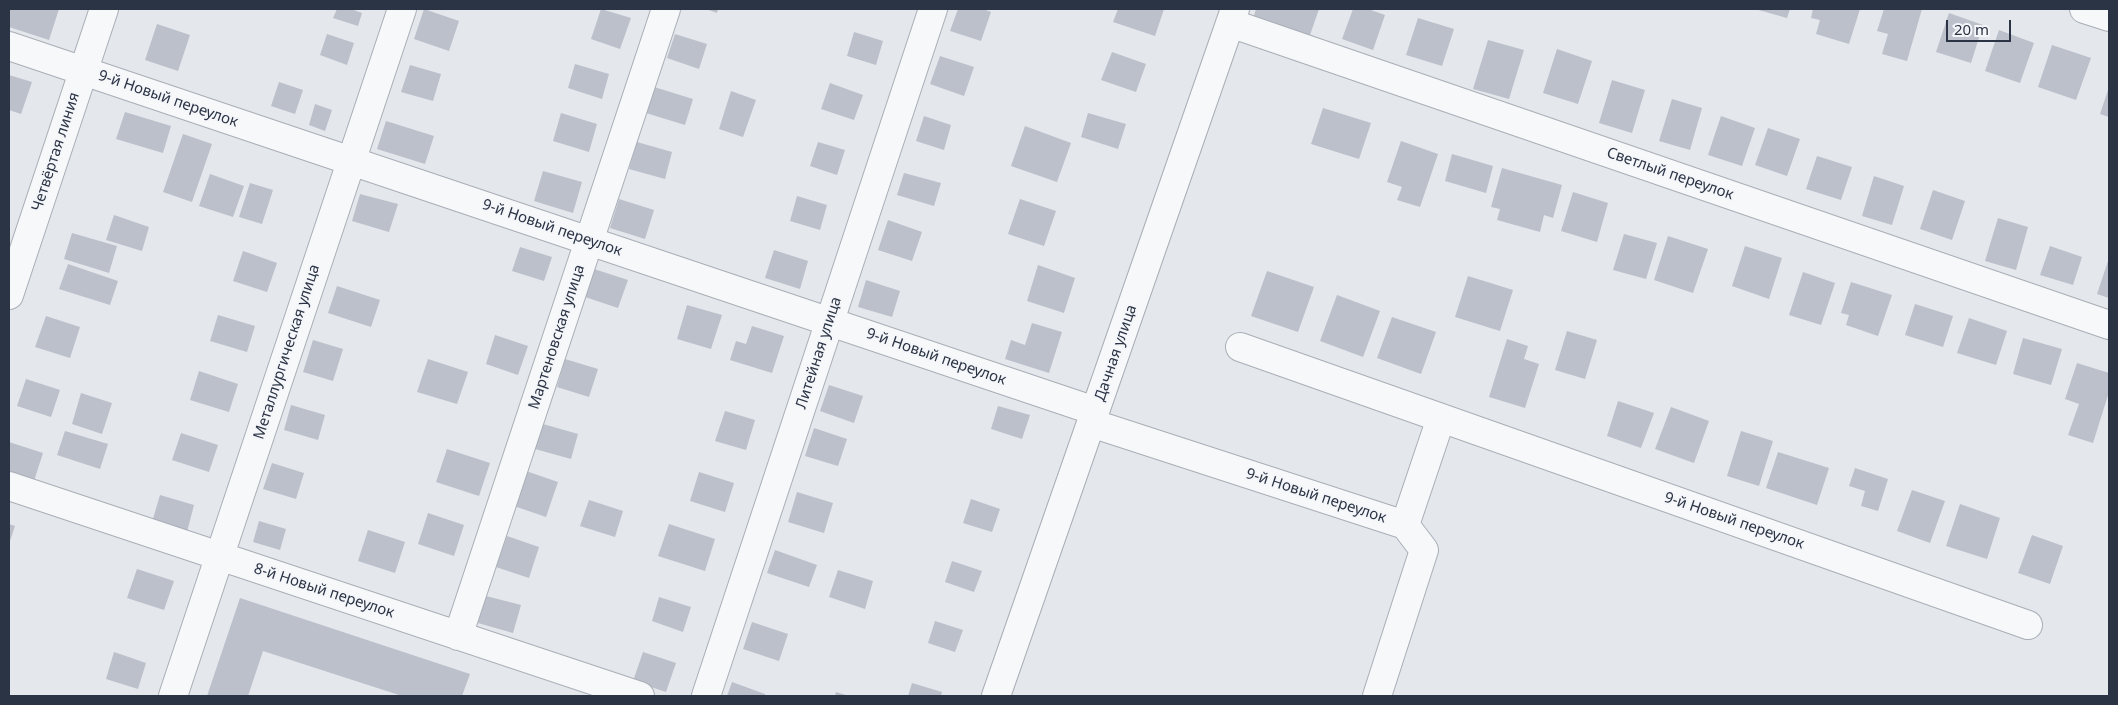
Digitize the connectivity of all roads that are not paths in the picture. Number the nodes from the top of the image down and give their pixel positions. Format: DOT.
graph roads {
  1 [pos="104,9"];
  2 [pos="402,9"];
  3 [pos="666,9"];
  4 [pos="933,9"];
  5 [pos="2084,9"];
  6 [pos="1233,16"];
  7 [pos="2109,17"];
  8 [pos="9,46"];
  9 [pos="83,71"];
  10 [pos="351,161"];
  11 [pos="589,241"];
  12 [pos="9,295"];
  13 [pos="830,322"];
  14 [pos="2109,325"];
  15 [pos="1240,347"];
  16 [pos="1093,417"];
  17 [pos="1441,418"];
  18 [pos="9,486"];
  19 [pos="1405,525"];
  20 [pos="220,556"];
  21 [pos="2028,625"];
  22 [pos="458,636"];
  23 [pos="173,696"];
  24 [pos="640,696"];
  25 [pos="706,696"];
  26 [pos="996,696"];
  27 [pos="1377,696"];
  1 -- 9 [label="street, Четвёртая линия"];
  2 -- 10 [label="street, Металлургическая улица"];
  3 -- 11 [label="street, Мартеновская улица"];
  4 -- 13 [label="street, Литейная улица"];
  5 -- 7 [label="street"];
  6 -- 14 [label="street, Светлый переулок"];
  6 -- 16 [label="street, Дачная улица"];
  8 -- 9 [label="street, 9-й Новый переулок"];
  9 -- 10 [label="street, 9-й Новый переулок"];
  9 -- 12 [label="street, Четвёртая линия"];
  10 -- 11 [label="street, 9-й Новый переулок"];
  10 -- 20 [label="street, Металлургическая улица"];
  11 -- 13 [label="street, 9-й Новый переулок"];
  11 -- 22 [label="street, Мартеновская улица"];
  13 -- 16 [label="street, 9-й Новый переулок"];
  13 -- 25 [label="street, Литейная улица"];
  15 -- 17 [label="street, 9-й Новый переулок"];
  16 -- 19 [label="street, 9-й Новый переулок"];
  16 -- 26 [label="street, Дачная улица"];
  17 -- 19 [label="street, 9-й Новый переулок"];
  17 -- 21 [label="street, 9-й Новый переулок"];
  18 -- 20 [label="street, 8-й Новый переулок"];
  19 -- 27 [label="street"];
  20 -- 22 [label="street, 8-й Новый переулок"];
  20 -- 23 [label="street, Металлургическая улица"];
  22 -- 24 [label="street, 8-й Новый переулок"];
}
